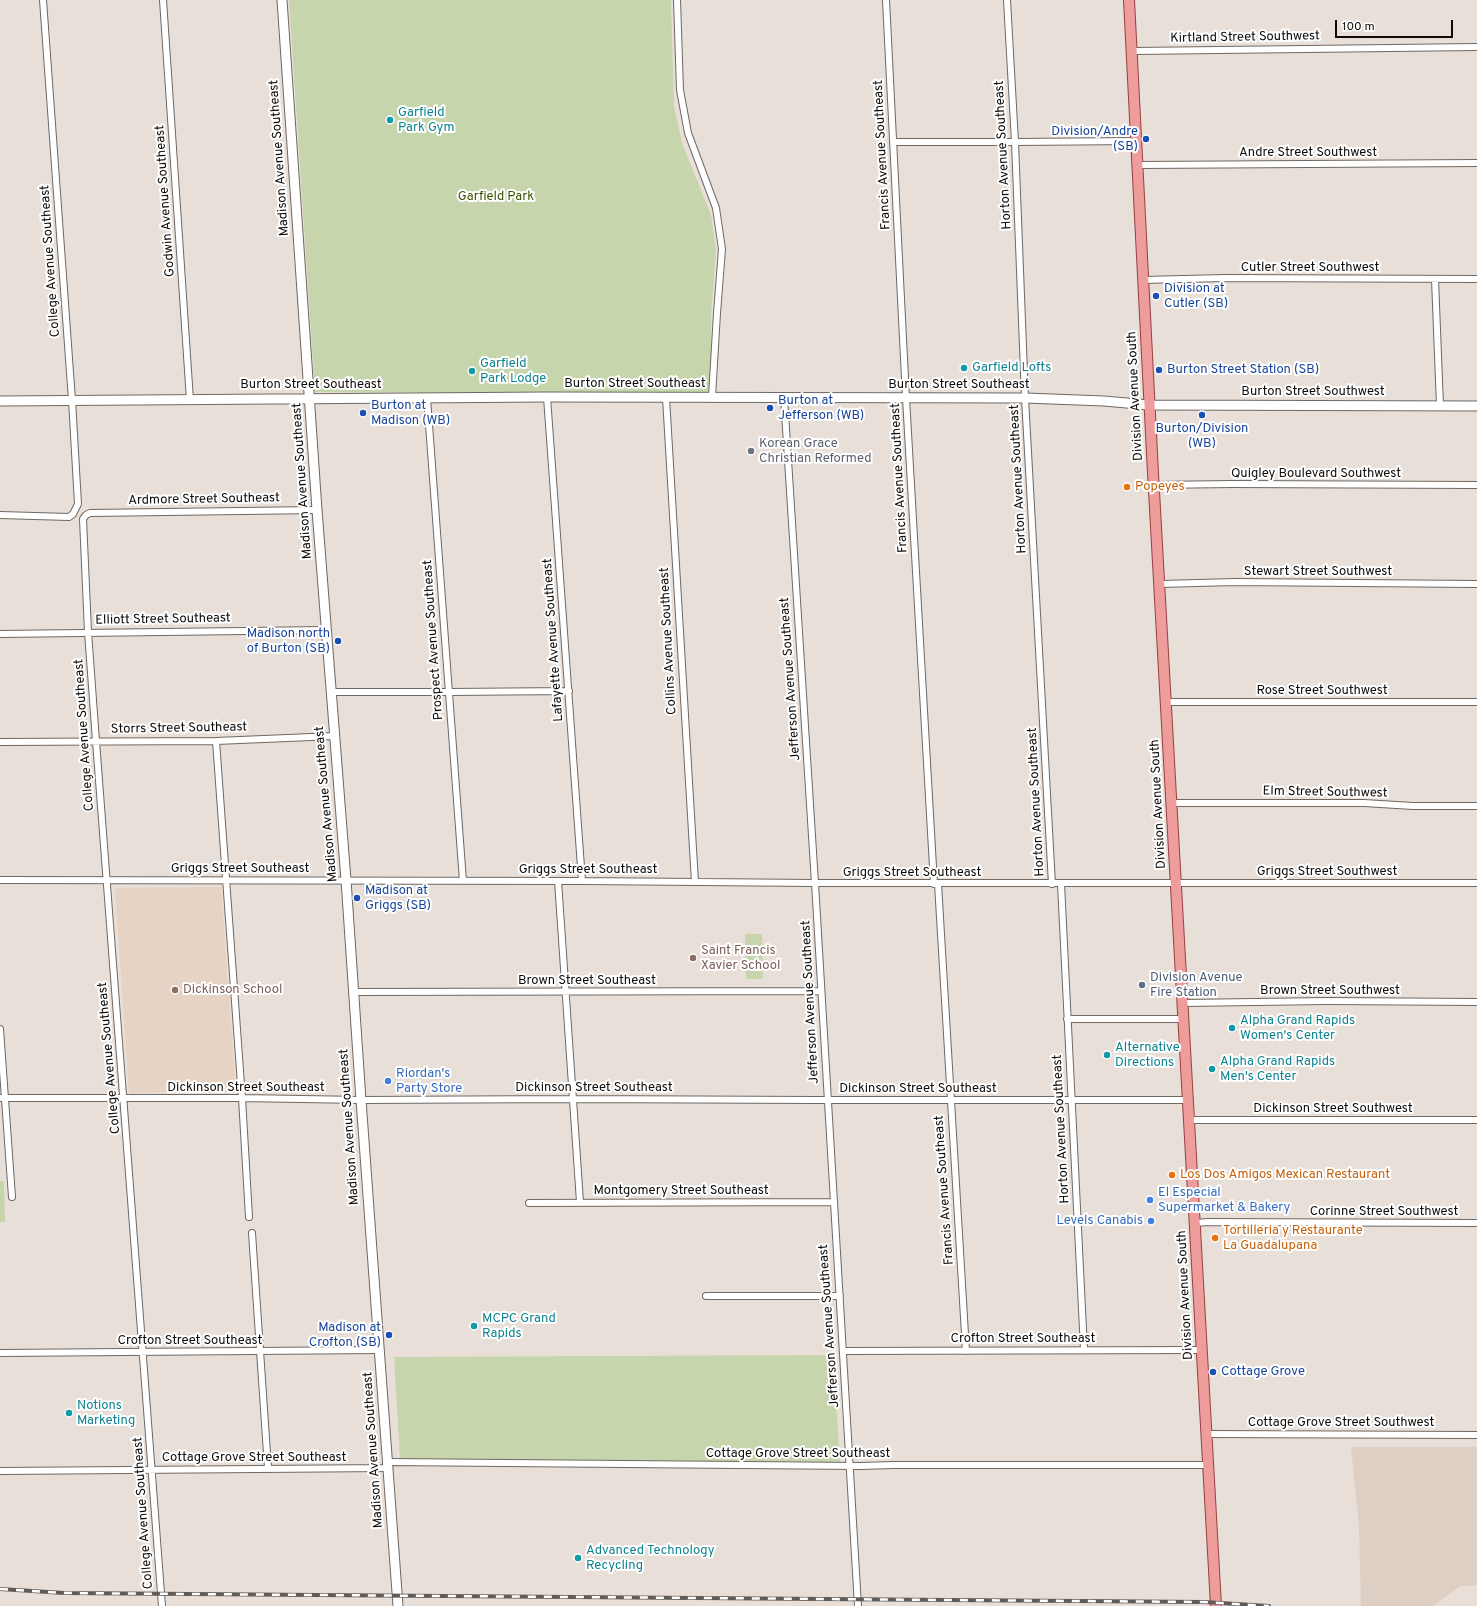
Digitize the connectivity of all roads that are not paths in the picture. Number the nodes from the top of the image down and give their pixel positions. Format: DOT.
graph roads {
  1 [pos="43,0"];
  2 [pos="163,0"];
  3 [pos="282,0"];
  4 [pos="677,0"];
  5 [pos="886,0"];
  6 [pos="1007,0"];
  7 [pos="1129,0"];
  8 [pos="1477,47"];
  9 [pos="1133,51"];
  10 [pos="1137,141"];
  11 [pos="893,142"];
  12 [pos="1015,142"];
  13 [pos="1477,163"];
  14 [pos="1138,165"];
  15 [pos="1435,279"];
  16 [pos="1477,279"];
  17 [pos="1143,280"];
  18 [pos="547,397"];
  19 [pos="712,397"];
  20 [pos="784,397"];
  21 [pos="310,398"];
  22 [pos="427,398"];
  23 [pos="666,398"];
  24 [pos="906,398"];
  25 [pos="1025,398"];
  26 [pos="72,400"];
  27 [pos="190,400"];
  28 [pos="0,401"];
  29 [pos="1149,405"];
  30 [pos="1440,406"];
  31 [pos="1477,406"];
  32 [pos="1154,485"];
  33 [pos="1477,485"];
  34 [pos="317,510"];
  35 [pos="90,513"];
  36 [pos="0,515"];
  37 [pos="1160,584"];
  38 [pos="1477,584"];
  39 [pos="326,630"];
  40 [pos="88,632"];
  41 [pos="0,634"];
  42 [pos="569,691"];
  43 [pos="332,692"];
  44 [pos="449,692"];
  45 [pos="1166,702"];
  46 [pos="1477,702"];
  47 [pos="335,736"];
  48 [pos="96,741"];
  49 [pos="216,741"];
  50 [pos="0,742"];
  51 [pos="1172,803"];
  52 [pos="1477,806"];
  53 [pos="227,879"];
  54 [pos="0,880"];
  55 [pos="106,880"];
  56 [pos="346,880"];
  57 [pos="463,881"];
  58 [pos="558,881"];
  59 [pos="582,881"];
  60 [pos="695,882"];
  61 [pos="1477,883"];
  62 [pos="815,884"];
  63 [pos="936,884"];
  64 [pos="1052,884"];
  65 [pos="1061,884"];
  66 [pos="1176,884"];
  67 [pos="820,991"];
  68 [pos="354,992"];
  69 [pos="566,992"];
  70 [pos="1477,1002"];
  71 [pos="1183,1003"];
  72 [pos="1067,1019"];
  73 [pos="1184,1019"];
  74 [pos="0,1029"];
  75 [pos="2,1098"];
  76 [pos="242,1098"];
  77 [pos="124,1099"];
  78 [pos="572,1099"];
  79 [pos="361,1100"];
  80 [pos="828,1100"];
  81 [pos="950,1100"];
  82 [pos="1072,1100"];
  83 [pos="1188,1100"];
  84 [pos="1189,1120"];
  85 [pos="1477,1120"];
  86 [pos="12,1197"];
  87 [pos="580,1202"];
  88 [pos="834,1202"];
  89 [pos="529,1203"];
  90 [pos="249,1217"];
  91 [pos="1195,1223"];
  92 [pos="1477,1224"];
  93 [pos="252,1233"];
  94 [pos="706,1296"];
  95 [pos="840,1296"];
  96 [pos="380,1350"];
  97 [pos="1084,1350"];
  98 [pos="1202,1350"];
  99 [pos="260,1351"];
  100 [pos="966,1351"];
  101 [pos="143,1352"];
  102 [pos="844,1352"];
  103 [pos="0,1353"];
  104 [pos="1206,1434"];
  105 [pos="1477,1435"];
  106 [pos="388,1465"];
  107 [pos="1208,1465"];
  108 [pos="850,1466"];
  109 [pos="268,1468"];
  110 [pos="152,1470"];
  111 [pos="0,1471"];
  112 [pos="162,1606"];
  113 [pos="398,1606"];
  114 [pos="858,1606"];
  115 [pos="1216,1606"];
  1 -- 26 [label="street, College Avenue Southeast"];
  2 -- 27 [label="street, Godwin Avenue Southeast"];
  3 -- 21 [label="street, Madison Avenue Southeast"];
  4 -- 19 [label="street"];
  5 -- 11 [label="street, Francis Avenue Southeast"];
  6 -- 12 [label="street, Horton Avenue Southeast"];
  7 -- 9 [label="main road, Division Avenue South"];
  8 -- 9 [label="street, Kirtland Street Southwest"];
  9 -- 10 [label="main road, Division Avenue South"];
  10 -- 12 [label="street"];
  10 -- 14 [label="main road, Division Avenue South"];
  11 -- 12 [label="street"];
  11 -- 24 [label="street, Francis Avenue Southeast"];
  12 -- 25 [label="street, Horton Avenue Southeast"];
  13 -- 14 [label="street, Andre Street Southwest"];
  14 -- 17 [label="main road, Division Avenue South"];
  15 -- 16 [label="street, Cutler Street Southwest"];
  15 -- 17 [label="street, Cutler Street Southwest"];
  15 -- 30 [label="street"];
  17 -- 29 [label="main road, Division Avenue South"];
  18 -- 22 [label="street, Burton Street Southeast"];
  18 -- 23 [label="street, Burton Street Southeast"];
  18 -- 42 [label="street, Lafayette Avenue Southeast"];
  19 -- 20 [label="street, Burton Street Southeast"];
  19 -- 23 [label="street, Burton Street Southeast"];
  20 -- 24 [label="street, Burton Street Southeast"];
  20 -- 62 [label="street, Jefferson Avenue Southeast"];
  21 -- 22 [label="street, Burton Street Southeast"];
  21 -- 27 [label="street, Burton Street Southeast"];
  21 -- 34 [label="street, Madison Avenue Southeast"];
  22 -- 44 [label="street, Prospect Avenue Southeast"];
  23 -- 60 [label="street, Collins Avenue Southeast"];
  24 -- 25 [label="street, Burton Street Southeast"];
  24 -- 63 [label="street, Francis Avenue Southeast"];
  25 -- 29 [label="street, Burton Street Southeast"];
  25 -- 64 [label="street, Horton Avenue Southeast"];
  26 -- 27 [label="street, Burton Street Southeast"];
  26 -- 28 [label="street, Burton Street Southeast"];
  26 -- 36 [label="street, College Avenue Southeast"];
  29 -- 30 [label="street, Burton Street Southwest"];
  29 -- 32 [label="main road, Division Avenue South"];
  30 -- 31 [label="street, Burton Street Southwest"];
  32 -- 33 [label="street, Quigley Boulevard Southwest"];
  32 -- 37 [label="main road, Division Avenue South"];
  34 -- 35 [label="street, Ardmore Street Southeast"];
  34 -- 39 [label="street, Madison Avenue Southeast"];
  35 -- 40 [label="street, College Avenue Southeast"];
  37 -- 38 [label="street, Stewart Street Southwest"];
  37 -- 45 [label="main road, Division Avenue South"];
  39 -- 40 [label="street, Elliott Street Southeast"];
  39 -- 43 [label="street, Madison Avenue Southeast"];
  40 -- 41 [label="street, Elliott Street Southeast"];
  40 -- 48 [label="street, College Avenue Southeast"];
  42 -- 44 [label="street"];
  42 -- 59 [label="street, Lafayette Avenue Southeast"];
  43 -- 44 [label="street"];
  43 -- 47 [label="street, Madison Avenue Southeast"];
  44 -- 57 [label="street, Prospect Avenue Southeast"];
  45 -- 46 [label="street, Rose Street Southwest"];
  45 -- 51 [label="main road, Division Avenue South"];
  47 -- 49 [label="street, Storrs Street Southeast"];
  47 -- 56 [label="street, Madison Avenue Southeast"];
  48 -- 49 [label="street, Storrs Street Southeast"];
  48 -- 50 [label="street, Storrs Street Southeast"];
  48 -- 55 [label="street, College Avenue Southeast"];
  49 -- 53 [label="street"];
  51 -- 52 [label="street, Elm Street Southwest"];
  51 -- 66 [label="main road, Division Avenue South"];
  53 -- 55 [label="street, Griggs Street Southeast"];
  53 -- 56 [label="street, Griggs Street Southeast"];
  53 -- 76 [label="street"];
  54 -- 55 [label="street, Griggs Street Southeast"];
  55 -- 77 [label="street, College Avenue Southeast"];
  56 -- 57 [label="street, Griggs Street Southeast"];
  56 -- 68 [label="street, Madison Avenue Southeast"];
  57 -- 58 [label="street, Griggs Street Southeast"];
  58 -- 59 [label="street, Griggs Street Southeast"];
  58 -- 69 [label="street"];
  59 -- 60 [label="street, Griggs Street Southeast"];
  60 -- 62 [label="street, Griggs Street Southeast"];
  61 -- 66 [label="street, Griggs Street Southwest"];
  62 -- 63 [label="street, Griggs Street Southeast"];
  62 -- 67 [label="street, Jefferson Avenue Southeast"];
  63 -- 64 [label="street, Griggs Street Southeast"];
  63 -- 81 [label="street, Francis Avenue Southeast"];
  64 -- 65 [label="street, Griggs Street Southeast"];
  65 -- 66 [label="street, Griggs Street Southeast"];
  65 -- 72 [label="street, Horton Avenue Southeast"];
  66 -- 71 [label="main road, Division Avenue South"];
  67 -- 69 [label="street, Brown Street Southeast"];
  67 -- 80 [label="street, Jefferson Avenue Southeast"];
  68 -- 69 [label="street, Brown Street Southeast"];
  68 -- 79 [label="street, Madison Avenue Southeast"];
  69 -- 78 [label="street"];
  70 -- 71 [label="street, Brown Street Southwest"];
  71 -- 73 [label="main road, Division Avenue South"];
  72 -- 73 [label="street"];
  72 -- 82 [label="street, Horton Avenue Southeast"];
  73 -- 83 [label="main road, Division Avenue South"];
  74 -- 75 [label="street"];
  75 -- 77 [label="street, Dickinson Street Southeast"];
  75 -- 86 [label="street"];
  76 -- 77 [label="street, Dickinson Street Southeast"];
  76 -- 79 [label="street, Dickinson Street Southeast"];
  76 -- 90 [label="street"];
  77 -- 101 [label="street, College Avenue Southeast"];
  78 -- 79 [label="street, Dickinson Street Southeast"];
  78 -- 80 [label="street, Dickinson Street Southeast"];
  78 -- 87 [label="street"];
  79 -- 96 [label="street, Madison Avenue Southeast"];
  80 -- 81 [label="street, Dickinson Street Southeast"];
  80 -- 88 [label="street, Jefferson Avenue Southeast"];
  81 -- 82 [label="street, Dickinson Street Southeast"];
  81 -- 100 [label="street, Francis Avenue Southeast"];
  82 -- 83 [label="street, Dickinson Street Southeast"];
  82 -- 97 [label="street, Horton Avenue Southeast"];
  83 -- 84 [label="main road, Division Avenue South"];
  84 -- 85 [label="street, Dickinson Street Southwest"];
  84 -- 91 [label="main road, Division Avenue South"];
  87 -- 88 [label="street, Montgomery Street Southeast"];
  87 -- 89 [label="street, Montgomery Street Southeast"];
  88 -- 95 [label="street, Jefferson Avenue Southeast"];
  91 -- 92 [label="street, Corinne Street Southwest"];
  91 -- 98 [label="main road, Division Avenue South"];
  93 -- 99 [label="street"];
  94 -- 95 [label="street"];
  95 -- 102 [label="street, Jefferson Avenue Southeast"];
  96 -- 99 [label="street, Crofton Street Southeast"];
  96 -- 106 [label="street, Madison Avenue Southeast"];
  97 -- 98 [label="street, Crofton Street Southeast"];
  97 -- 100 [label="street, Crofton Street Southeast"];
  98 -- 104 [label="main road, Division Avenue South"];
  99 -- 101 [label="street, Crofton Street Southeast"];
  99 -- 109 [label="street"];
  100 -- 102 [label="street, Crofton Street Southeast"];
  101 -- 103 [label="street, Crofton Street Southeast"];
  101 -- 110 [label="street, College Avenue Southeast"];
  102 -- 108 [label="street, Jefferson Avenue Southeast"];
  104 -- 105 [label="street, Cottage Grove Street Southwest"];
  104 -- 107 [label="main road, Division Avenue South"];
  106 -- 108 [label="street, Cottage Grove Street Southeast"];
  106 -- 109 [label="street, Cottage Grove Street Southeast"];
  106 -- 113 [label="street, Madison Avenue Southeast"];
  107 -- 108 [label="street, Cottage Grove Street Southeast"];
  107 -- 115 [label="main road, Division Avenue South"];
  108 -- 114 [label="street, Jefferson Avenue Southeast"];
  109 -- 110 [label="street, Cottage Grove Street Southeast"];
  110 -- 111 [label="street, Cottage Grove Street Southeast"];
  110 -- 112 [label="street, College Avenue Southeast"];
}
